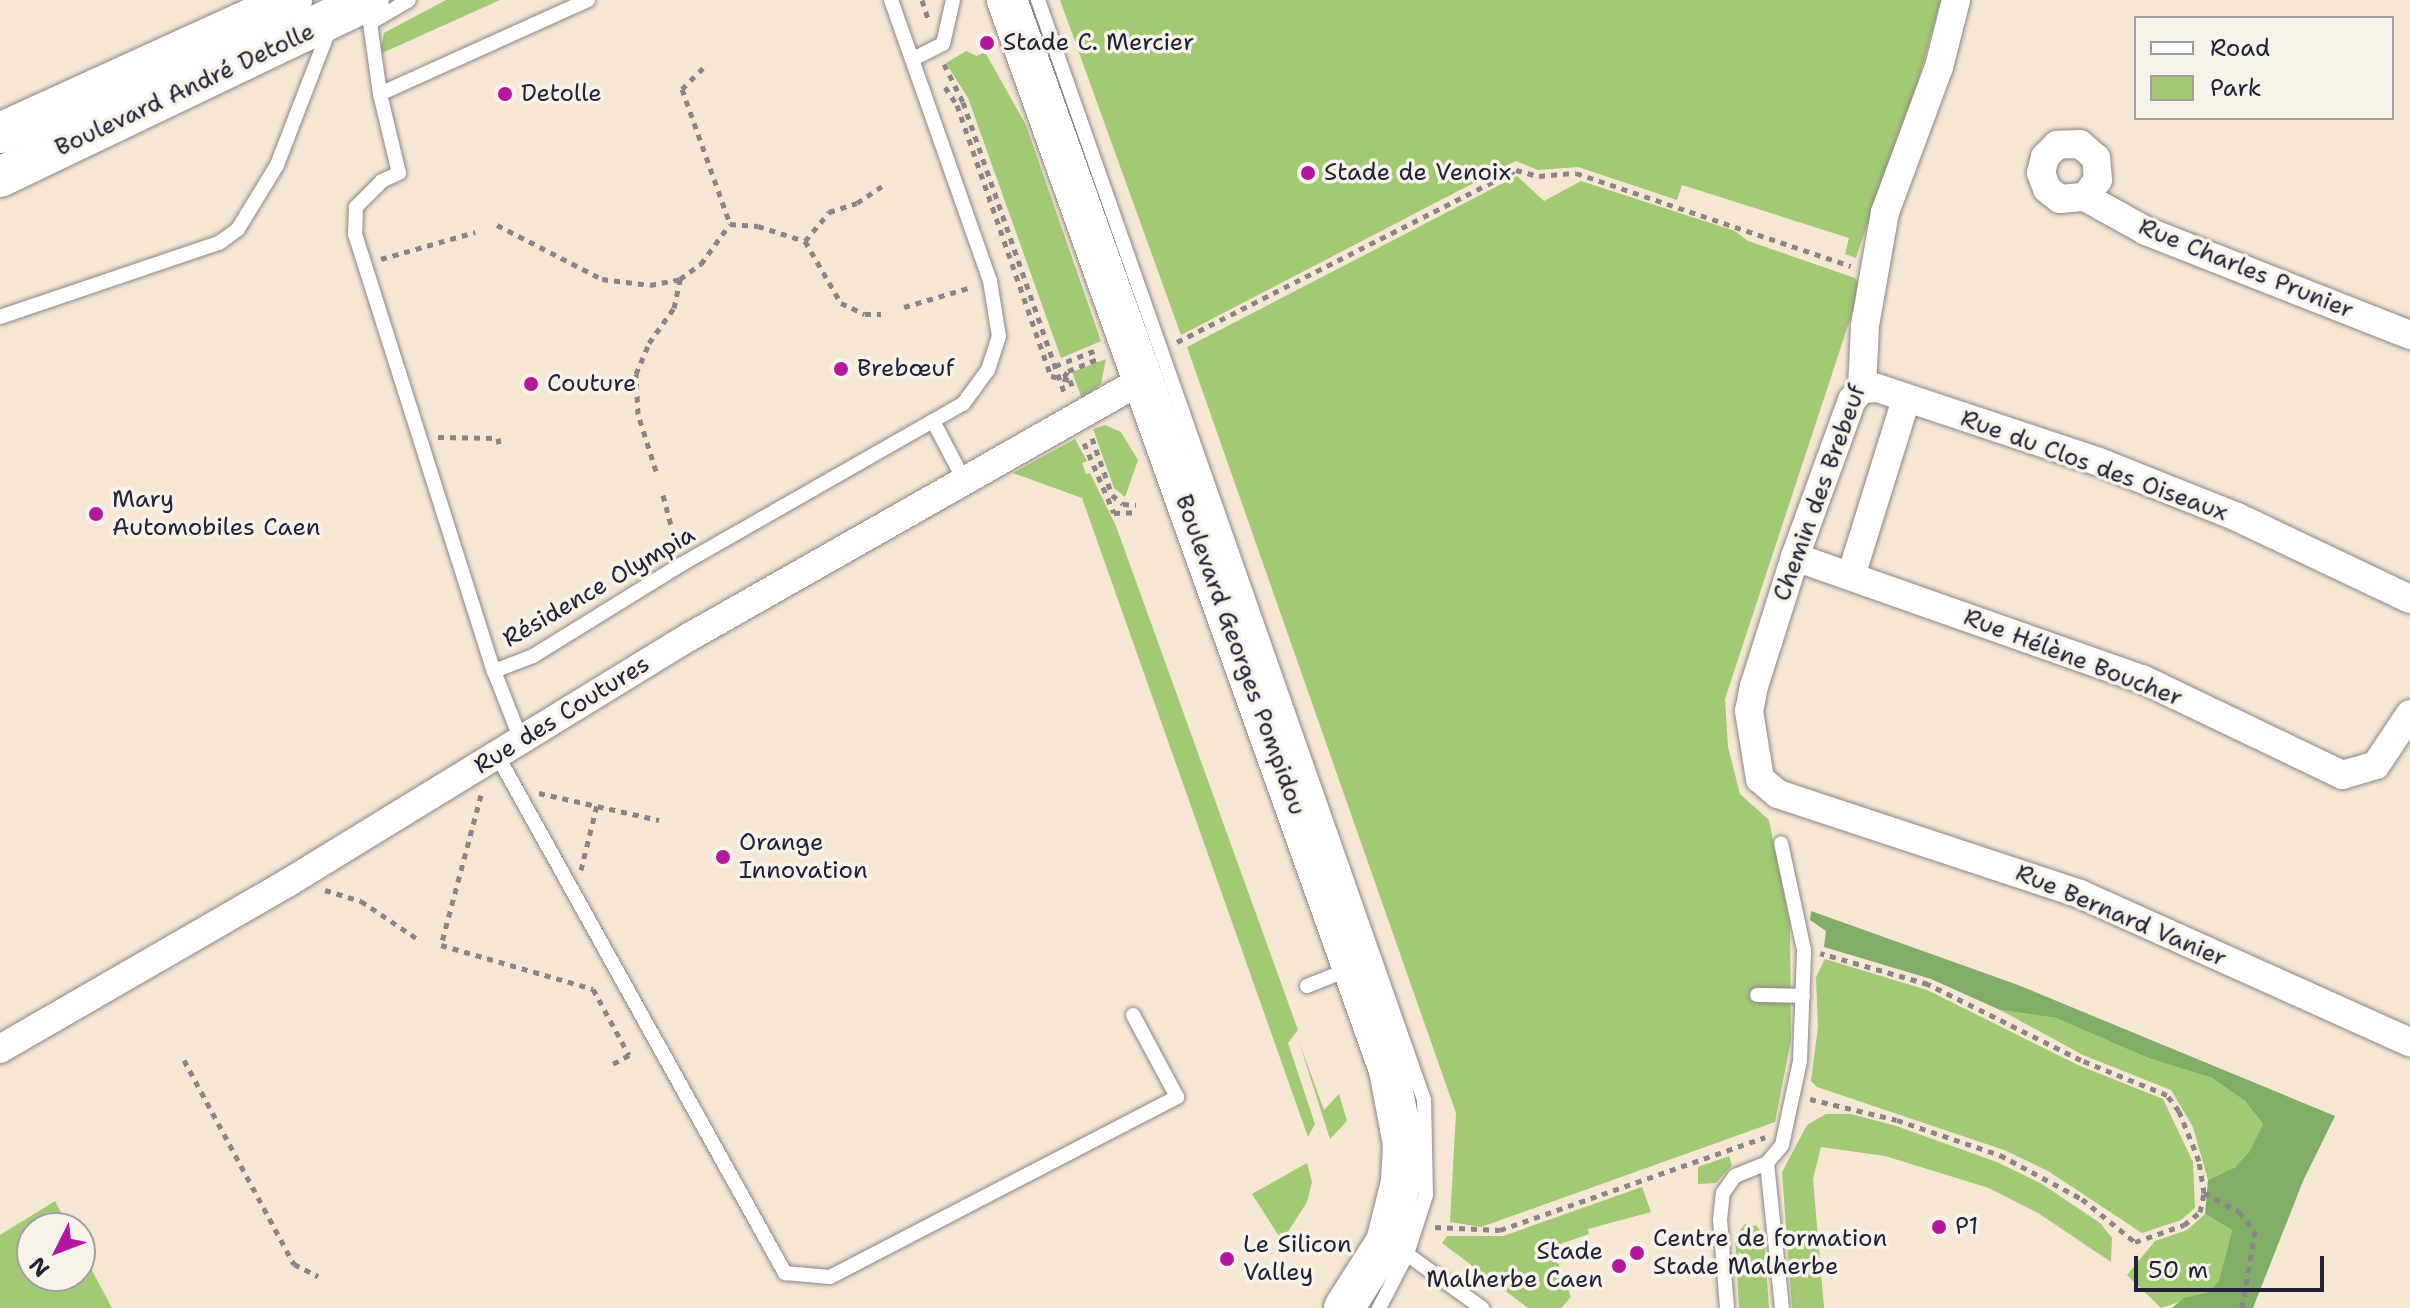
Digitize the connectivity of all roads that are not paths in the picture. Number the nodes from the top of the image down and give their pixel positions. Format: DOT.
graph roads {
  1 [pos="292,0"];
  2 [pos="369,0"];
  3 [pos="409,0"];
  4 [pos="588,0"];
  5 [pos="891,0"];
  6 [pos="953,0"];
  7 [pos="990,0"];
  8 [pos="1007,0"];
  9 [pos="1038,0"];
  10 [pos="1956,0"];
  11 [pos="333,20"];
  12 [pos="915,58"];
  13 [pos="380,94"];
  14 [pos="56,107"];
  15 [pos="0,133"];
  16 [pos="73,142"];
  17 [pos="0,177"];
  18 [pos="2085,197"];
  19 [pos="0,317"];
  20 [pos="2410,335"];
  21 [pos="1146,381"];
  22 [pos="1862,389"];
  23 [pos="1906,399"];
  24 [pos="933,421"];
  25 [pos="964,480"];
  26 [pos="1795,557"];
  27 [pos="1851,576"];
  28 [pos="2410,599"];
  29 [pos="494,671"];
  30 [pos="2410,714"];
  31 [pos="521,740"];
  32 [pos="497,755"];
  33 [pos="1778,794"];
  34 [pos="1781,843"];
  35 [pos="1757,995"];
  36 [pos="1803,996"];
  37 [pos="1133,1015"];
  38 [pos="2410,1042"];
  39 [pos="0,1049"];
  40 [pos="1767,1163"];
  41 [pos="1394,1239"];
  42 [pos="1324,1308"];
  43 [pos="1344,1308"];
  44 [pos="1379,1308"];
  45 [pos="1482,1308"];
  46 [pos="1727,1308"];
  47 [pos="1782,1308"];
  1 -- 14 [label="street, Boulevard André Detolle"];
  2 -- 11 [label="street, Boulevard André Detolle"];
  3 -- 13 [label="lane"];
  4 -- 13 [label="lane"];
  5 -- 12 [label="lane, Résidence Olympia"];
  6 -- 12 [label="lane"];
  7 -- 21 [label="street, Boulevard Georges Pompidou"];
  8 -- 21 [label="street, Boulevard Georges Pompidou"];
  9 -- 21 [label="lane"];
  10 -- 22 [label="street, Chemin des Brebeuf"];
  11 -- 16 [label="street, Boulevard André Detolle"];
  11 -- 19 [label="lane"];
  12 -- 24 [label="lane, Résidence Olympia"];
  13 -- 29 [label="lane, Résidence Olympia"];
  14 -- 15 [label="street, Boulevard André Detolle"];
  14 -- 16 [label="street"];
  16 -- 17 [label="street, Boulevard André Detolle"];
  18 -- 20 [label="street, Rue Charles Prunier"];
  21 -- 25 [label="street, Rue des Coutures"];
  21 -- 41 [label="street, Boulevard Georges Pompidou"];
  21 -- 41 [label="lane"];
  22 -- 23 [label="street, Rue du Clos des Oiseaux"];
  22 -- 26 [label="street, Chemin des Brebeuf"];
  23 -- 27 [label="street"];
  23 -- 28 [label="street, Rue du Clos des Oiseaux"];
  24 -- 25 [label="lane"];
  24 -- 29 [label="lane, Résidence Olympia"];
  25 -- 31 [label="street, Rue des Coutures"];
  26 -- 27 [label="street, Rue Hélène Boucher"];
  26 -- 33 [label="street, Chemin des Brebeuf"];
  27 -- 30 [label="street, Rue Hélène Boucher"];
  29 -- 31 [label="lane"];
  31 -- 32 [label="street, Rue des Coutures"];
  32 -- 37 [label="lane"];
  32 -- 39 [label="street, Rue des Coutures"];
  33 -- 38 [label="street, Rue Bernard Vanier"];
  34 -- 36 [label="lane"];
  35 -- 36 [label="lane"];
  36 -- 40 [label="lane"];
  40 -- 46 [label="lane"];
  40 -- 47 [label="lane"];
  41 -- 42 [label="street, Boulevard Georges Pompidou"];
  41 -- 43 [label="street, Boulevard Georges Pompidou"];
  41 -- 44 [label="lane"];
  41 -- 45 [label="lane"];
}
